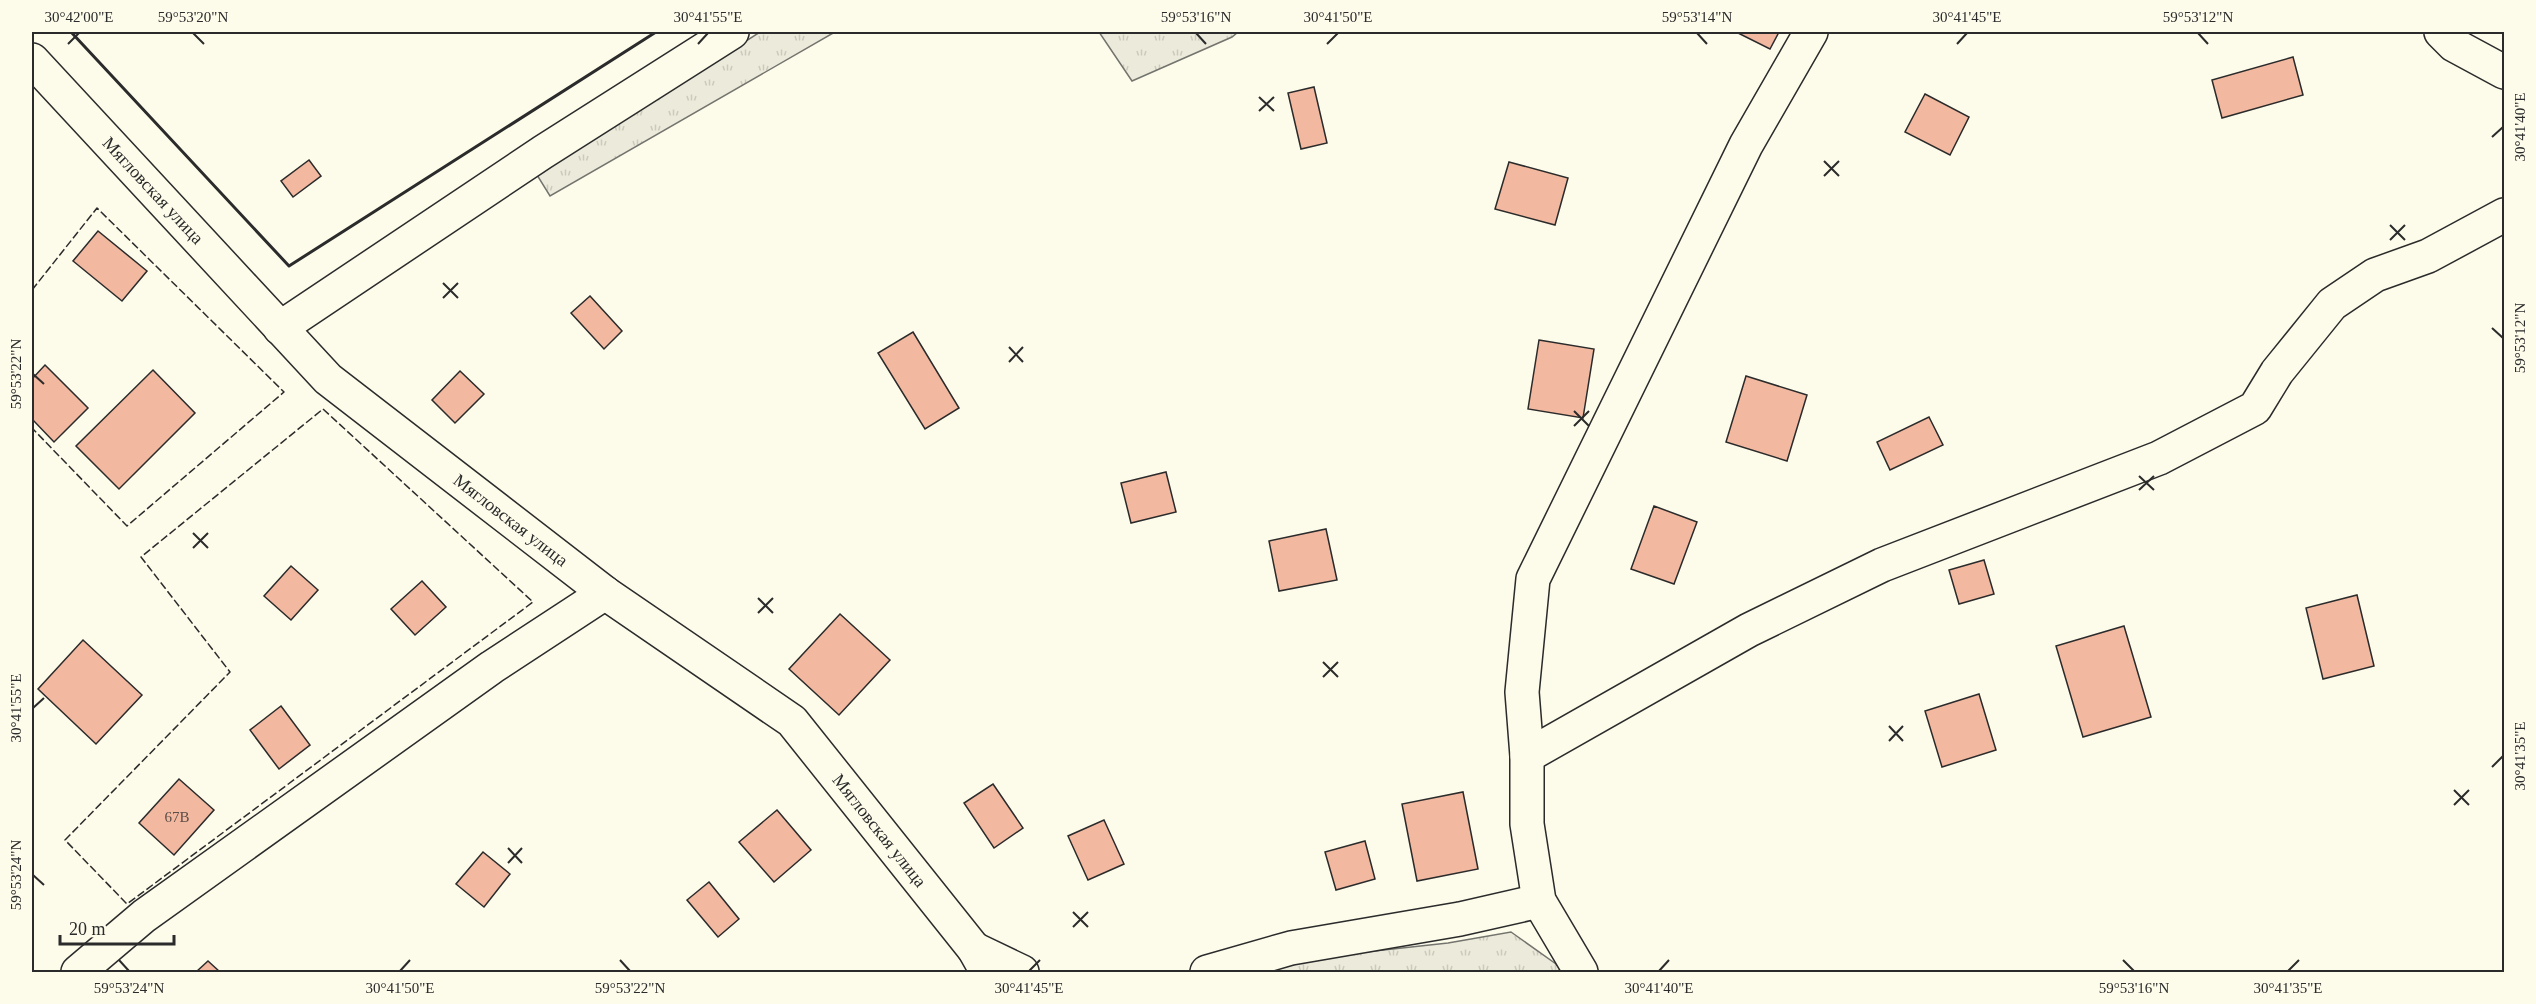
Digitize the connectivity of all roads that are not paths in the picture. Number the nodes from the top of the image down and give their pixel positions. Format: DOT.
graph roads {
  1 [pos="732,32"];
  2 [pos="1811,32"];
  3 [pos="2441,32"];
  4 [pos="32,60"];
  5 [pos="2505,72"];
  6 [pos="2505,215"];
  7 [pos="280,328"];
  8 [pos="606,593"];
  9 [pos="1527,756"];
  10 [pos="1539,901"];
  11 [pos="981,961"];
  12 [pos="78,972"];
  13 [pos="1022,972"];
  14 [pos="1207,972"];
  15 [pos="1581,972"];
  1 -- 7 [label="street"];
  2 -- 9 [label="street"];
  3 -- 5 [label="street"];
  4 -- 7 [label="street, Мягловская улица"];
  6 -- 9 [label="street"];
  7 -- 8 [label="street, Мягловская улица"];
  8 -- 11 [label="street, Мягловская улица"];
  8 -- 12 [label="street"];
  9 -- 10 [label="street"];
  10 -- 14 [label="street"];
  10 -- 15 [label="street"];
  11 -- 13 [label="street"];
}
